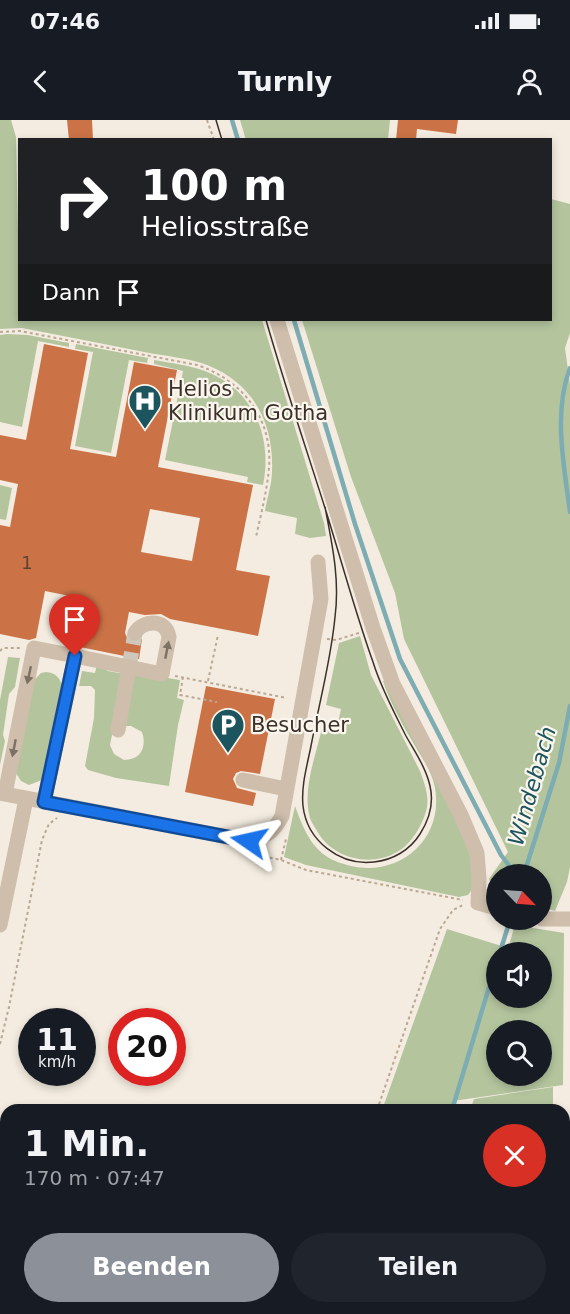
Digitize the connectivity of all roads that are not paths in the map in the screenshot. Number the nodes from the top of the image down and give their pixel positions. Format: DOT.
graph roads {
  1 [pos="277,321"];
  2 [pos="318,562"];
  3 [pos="135,633"];
  4 [pos="75,656"];
  5 [pos="129,667"];
  6 [pos="118,730"];
  7 [pos="243,780"];
  8 [pos="286,789"];
  9 [pos="3,794"];
  10 [pos="26,799"];
  11 [pos="44,802"];
  12 [pos="486,905"];
  13 [pos="552,919"];
  14 [pos="570,919"];
  15 [pos="0,925"];
  1 -- 12 [label="street"];
  2 -- 8 [label="street"];
  5 -- 3 [label="street, one-way"];
  4 -- 5 [label="street"];
  4 -- 9 [label="street, one-way"];
  4 -- 11 [label="street"];
  5 -- 6 [label="street"];
  7 -- 8 [label="street"];
  8 -- 11 [label="street"];
  9 -- 10 [label="street"];
  10 -- 11 [label="street"];
  10 -- 15 [label="street"];
  13 -- 14 [label="street"];
}
